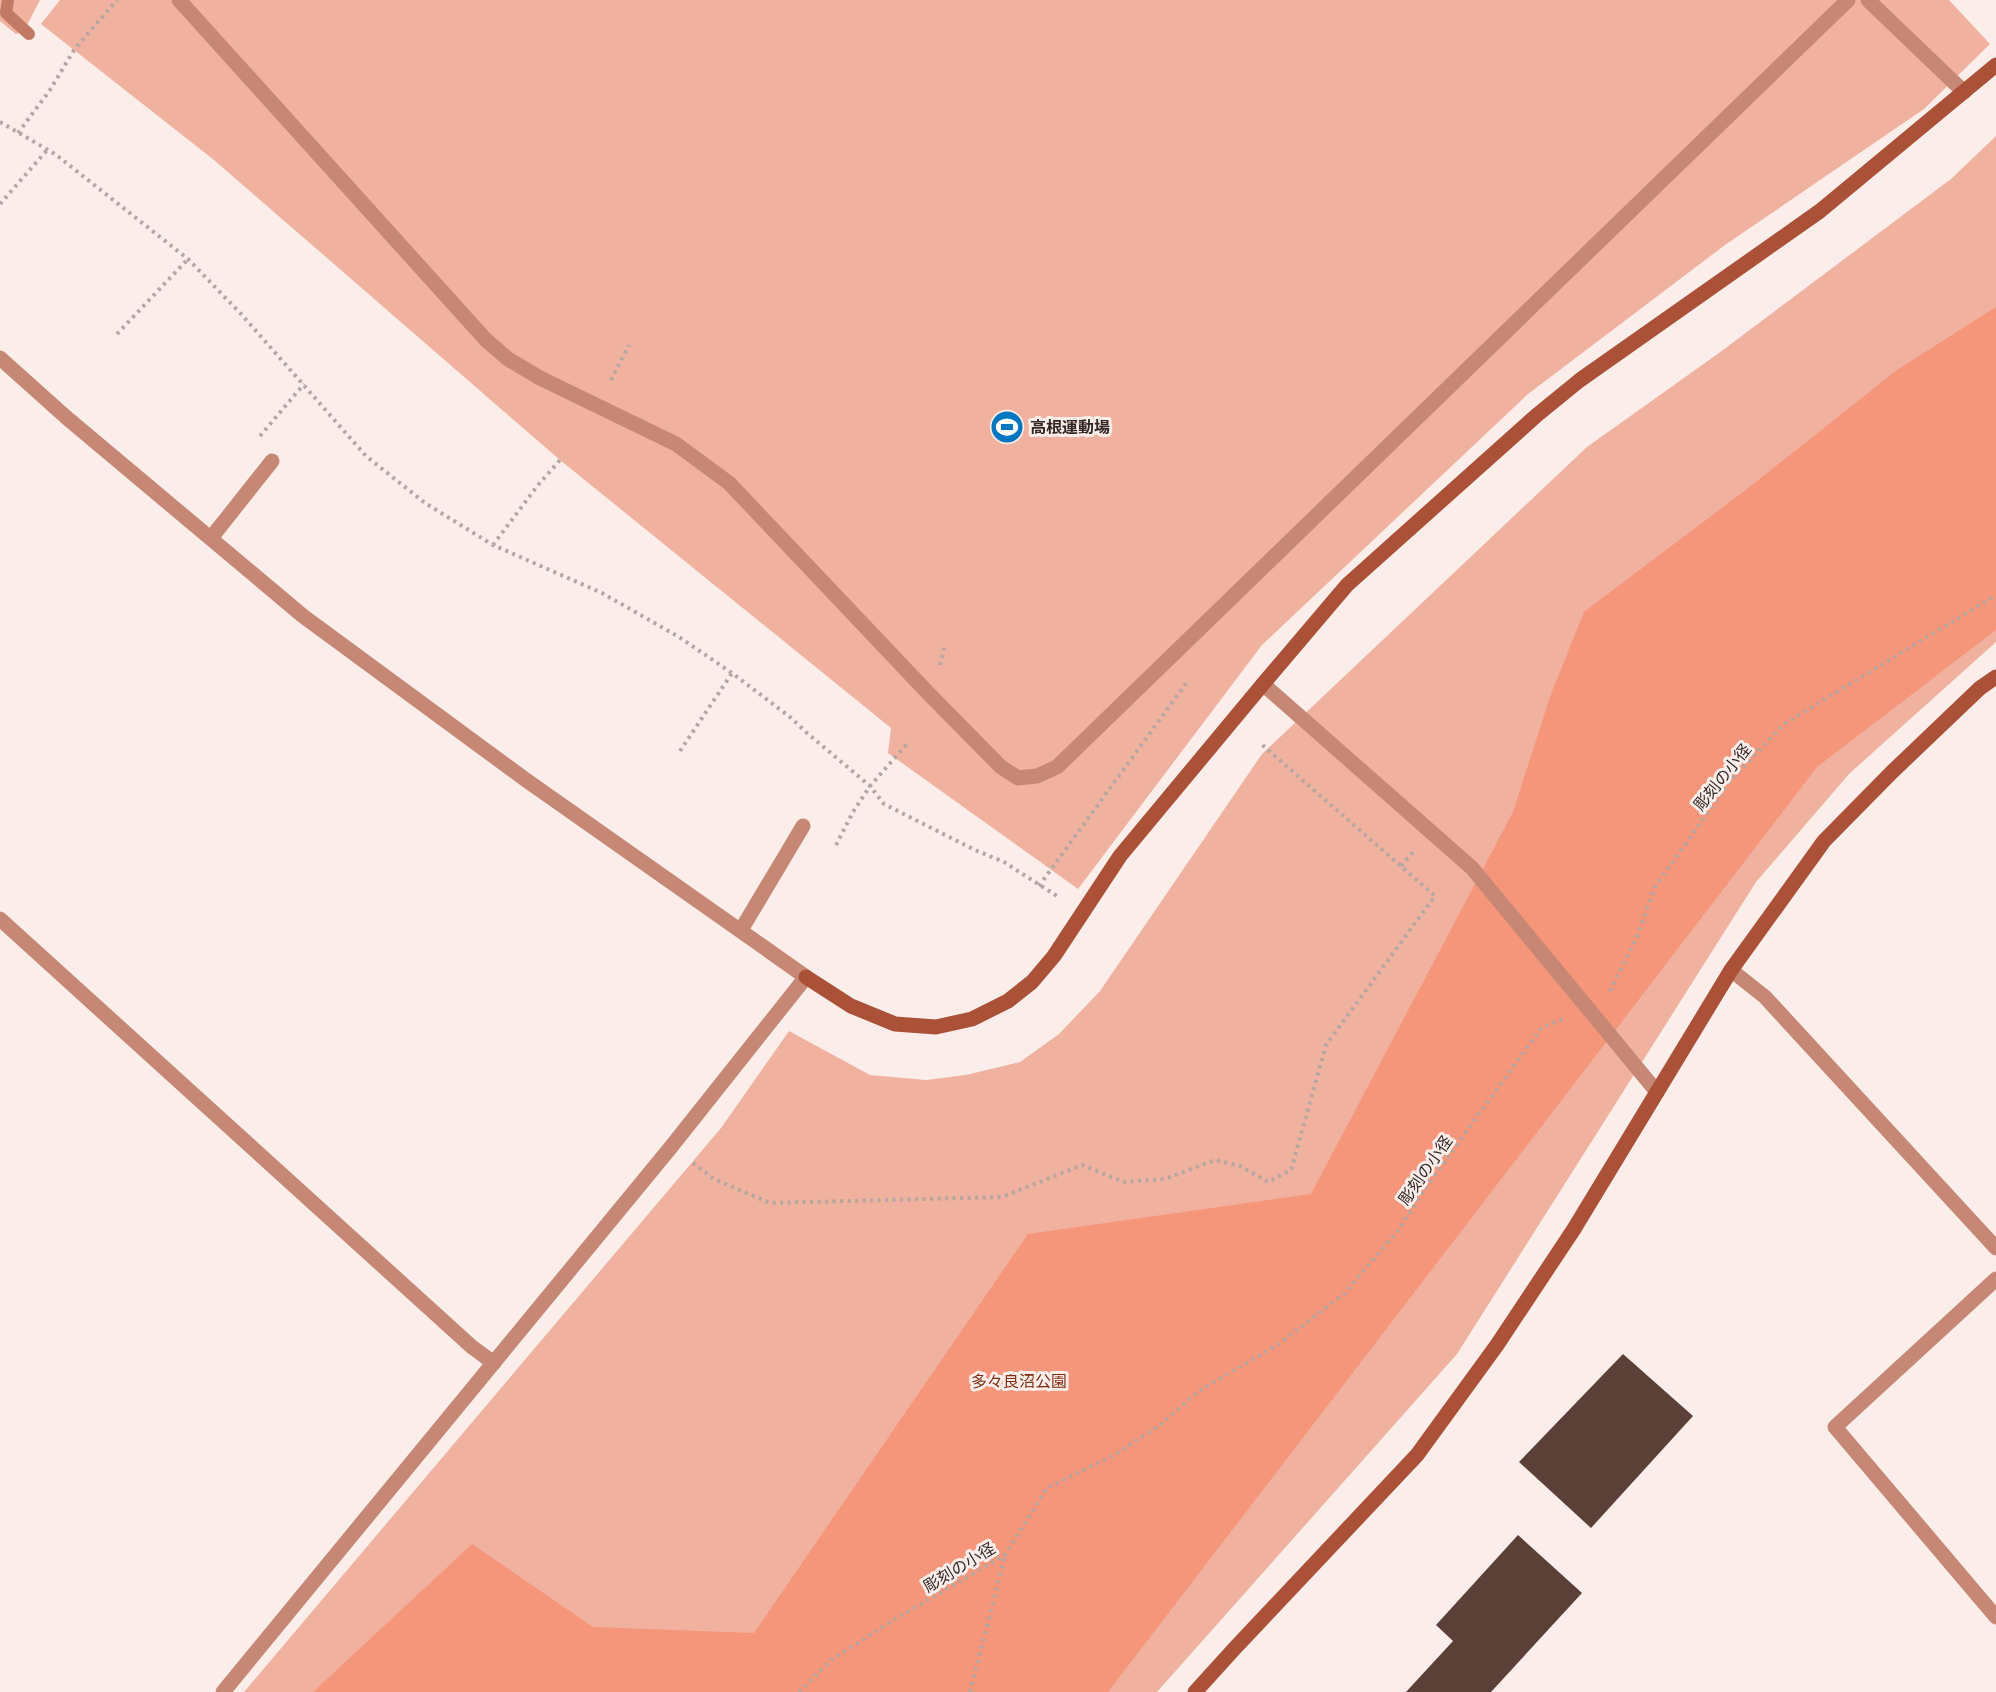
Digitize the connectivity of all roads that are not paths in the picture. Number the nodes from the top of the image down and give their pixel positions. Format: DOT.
graph roads {
  1 [pos="178,0"];
  2 [pos="1848,0"];
  3 [pos="1868,0"];
  4 [pos="1996,65"];
  5 [pos="1964,92"];
  6 [pos="0,357"];
  7 [pos="272,461"];
  8 [pos="211,538"];
  9 [pos="1996,677"];
  10 [pos="1263,684"];
  11 [pos="803,826"];
  12 [pos="0,919"];
  13 [pos="741,930"];
  14 [pos="1731,970"];
  15 [pos="806,977"];
  16 [pos="1657,1092"];
  17 [pos="1996,1248"];
  18 [pos="1996,1279"];
  19 [pos="494,1363"];
  20 [pos="1996,1617"];
  21 [pos="223,1692"];
  22 [pos="1195,1692"];
  1 -- 2 [label="street"];
  3 -- 5 [label="street"];
  4 -- 5 [label="street"];
  5 -- 10 [label="street"];
  6 -- 8 [label="street"];
  7 -- 8 [label="street"];
  8 -- 13 [label="street"];
  9 -- 14 [label="street"];
  10 -- 15 [label="street"];
  10 -- 16 [label="street"];
  11 -- 13 [label="street"];
  12 -- 19 [label="street"];
  13 -- 15 [label="street"];
  14 -- 16 [label="street"];
  14 -- 17 [label="street"];
  15 -- 19 [label="street"];
  16 -- 22 [label="street"];
  18 -- 20 [label="street"];
  19 -- 21 [label="street"];
}
